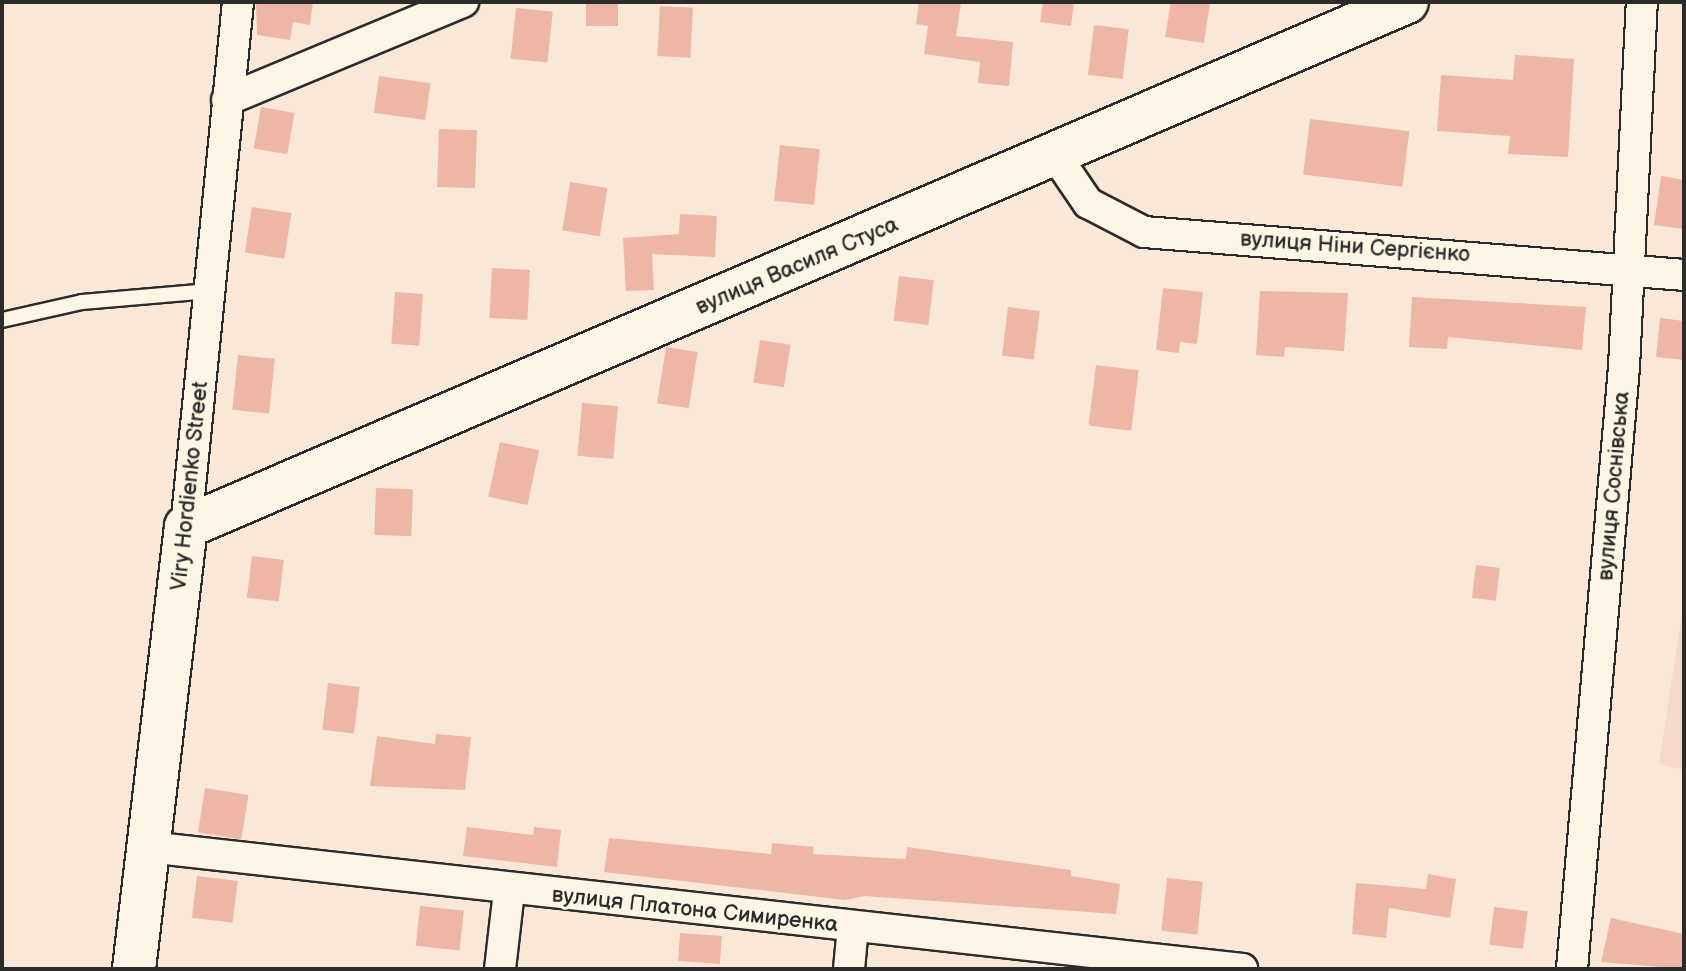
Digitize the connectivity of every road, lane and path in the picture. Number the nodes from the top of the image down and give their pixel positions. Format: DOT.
graph roads {
  1 [pos="238,2"];
  2 [pos="463,2"];
  3 [pos="1407,2"];
  4 [pos="1642,2"];
  5 [pos="227,100"];
  6 [pos="1056,156"];
  7 [pos="1631,267"];
  8 [pos="1684,275"];
  9 [pos="210,291"];
  10 [pos="2,320"];
  11 [pos="186,527"];
  12 [pos="148,847"];
  13 [pos="509,891"];
  14 [pos="853,927"];
  15 [pos="134,969"];
  16 [pos="500,969"];
  17 [pos="849,969"];
  18 [pos="1242,969"];
  19 [pos="1572,969"];
  1 -- 5 [label="street, Viry Hordienko Street"];
  2 -- 5 [label="street"];
  3 -- 6 [label="street, вулиця Василя Стуса"];
  4 -- 7 [label="street, вулиця Соснівська"];
  5 -- 9 [label="street, Viry Hordienko Street"];
  6 -- 7 [label="street, вулиця Ніни Сергієнко"];
  6 -- 11 [label="street, вулиця Василя Стуса"];
  7 -- 8 [label="street, вулиця Ніни Сергієнко"];
  7 -- 19 [label="street, вулиця Соснівська"];
  9 -- 10 [label="lane"];
  9 -- 11 [label="street, Viry Hordienko Street"];
  11 -- 12 [label="street, Viry Hordienko Street"];
  12 -- 13 [label="street, вулиця Платона Симиренка"];
  12 -- 15 [label="street, Viry Hordienko Street"];
  13 -- 14 [label="street, вулиця Платона Симиренка"];
  13 -- 16 [label="street"];
  14 -- 17 [label="street"];
  14 -- 18 [label="street, вулиця Платона Симиренка"];
}
